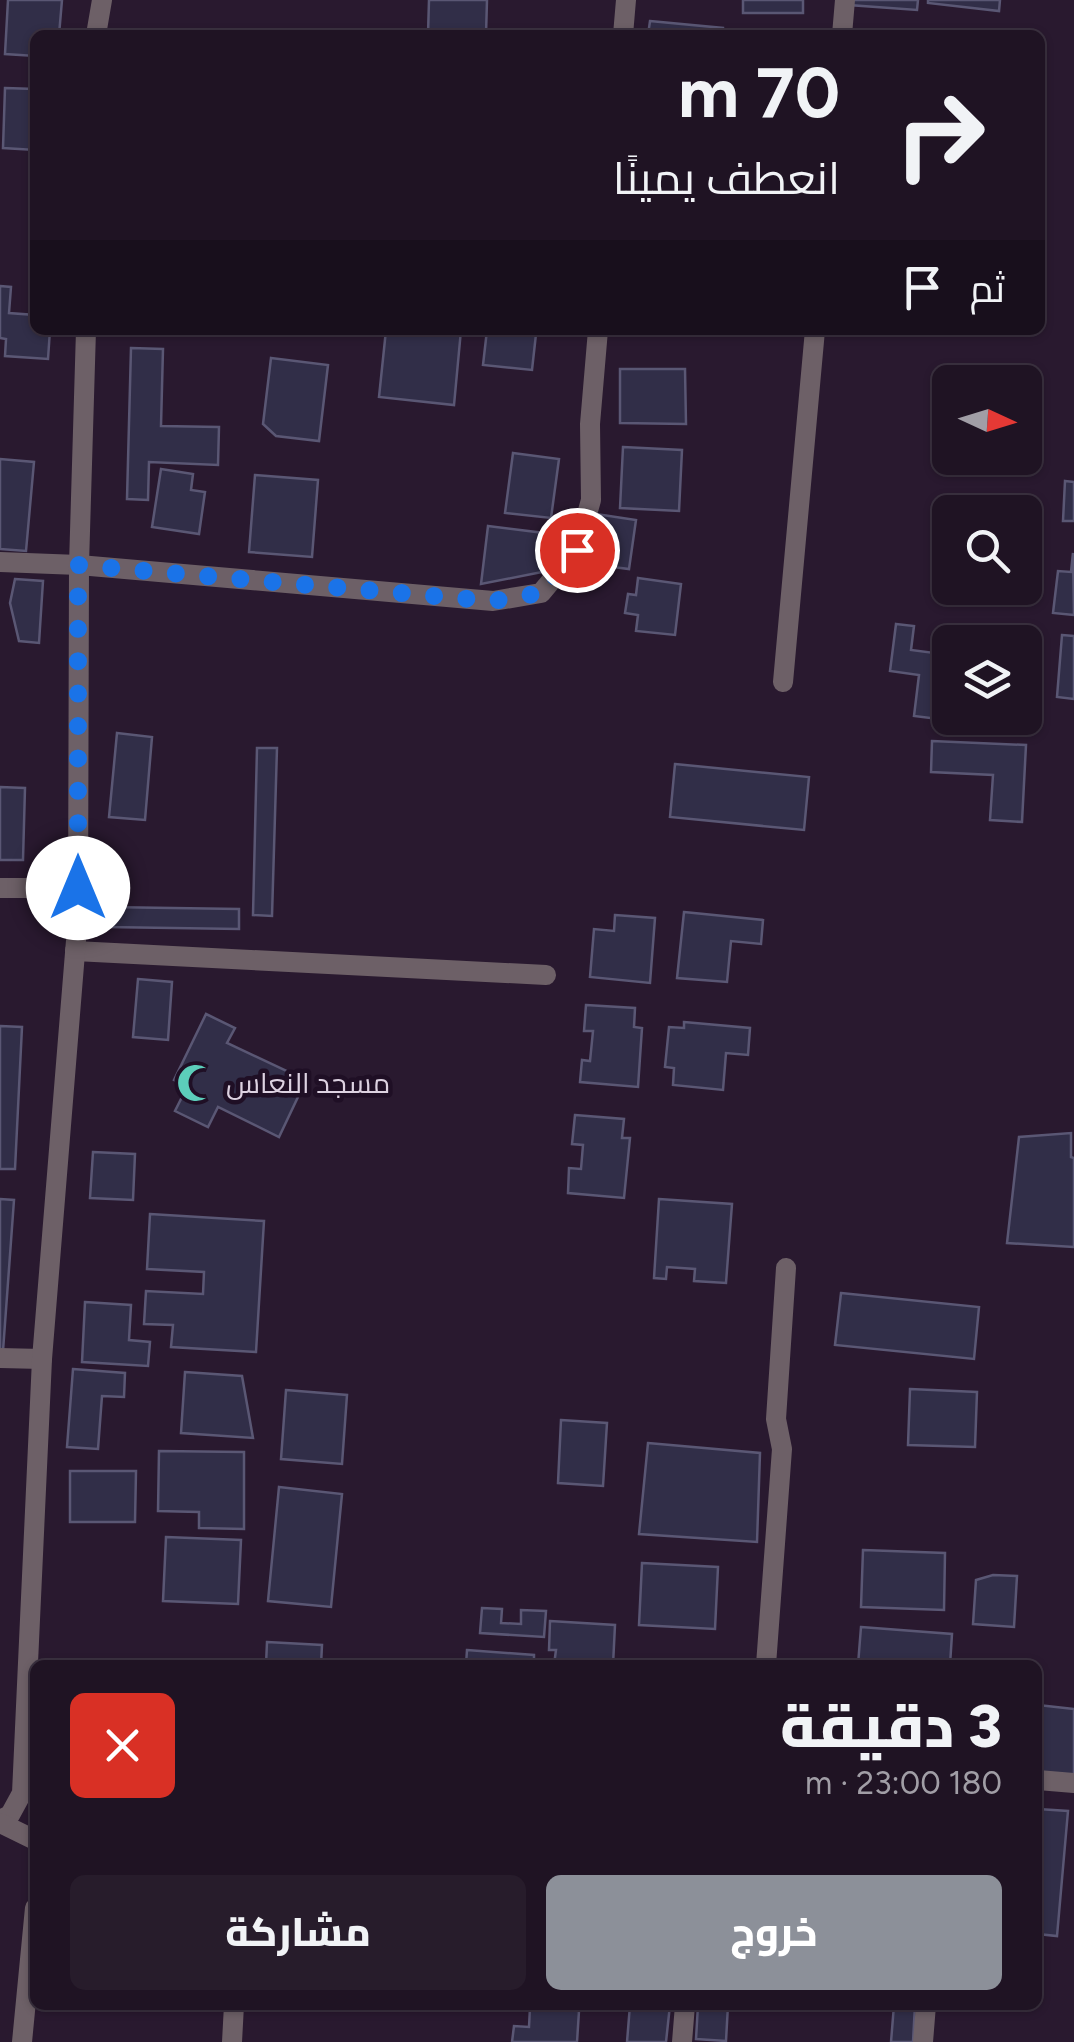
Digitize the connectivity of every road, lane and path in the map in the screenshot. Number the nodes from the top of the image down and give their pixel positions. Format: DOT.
graph roads {
  1 [pos="102,0"];
  2 [pos="626,0"];
  3 [pos="845,0"];
  4 [pos="97,30"];
  5 [pos="624,30"];
  6 [pos="842,30"];
  7 [pos="86,335"];
  8 [pos="598,335"];
  9 [pos="815,335"];
  10 [pos="0,562"];
  11 [pos="78,565"];
  12 [pos="784,682"];
  13 [pos="0,888"];
  14 [pos="78,888"];
  15 [pos="75,951"];
  16 [pos="546,975"];
  17 [pos="786,1268"];
  18 [pos="0,1358"];
  19 [pos="42,1359"];
  20 [pos="766,1660"];
  21 [pos="1042,1780"];
  22 [pos="1074,1783"];
  23 [pos="0,1821"];
  24 [pos="30,1837"];
  25 [pos="30,1960"];
  26 [pos="234,2010"];
  27 [pos="685,2010"];
  28 [pos="926,2010"];
  29 [pos="22,2042"];
  30 [pos="232,2042"];
  31 [pos="682,2042"];
  32 [pos="923,2042"];
  1 -- 4 [label="street"];
  2 -- 5 [label="street"];
  3 -- 6 [label="street"];
  7 -- 11 [label="street"];
  8 -- 11 [label="street"];
  9 -- 12 [label="street"];
  10 -- 11 [label="street"];
  11 -- 14 [label="street"];
  13 -- 14 [label="street"];
  14 -- 15 [label="street"];
  15 -- 16 [label="street"];
  15 -- 19 [label="street"];
  17 -- 20 [label="street"];
  18 -- 19 [label="street"];
  19 -- 23 [label="street"];
  21 -- 22 [label="street"];
  23 -- 24 [label="street"];
  25 -- 29 [label="street"];
  26 -- 30 [label="street"];
  27 -- 31 [label="street"];
  28 -- 32 [label="street"];
}
